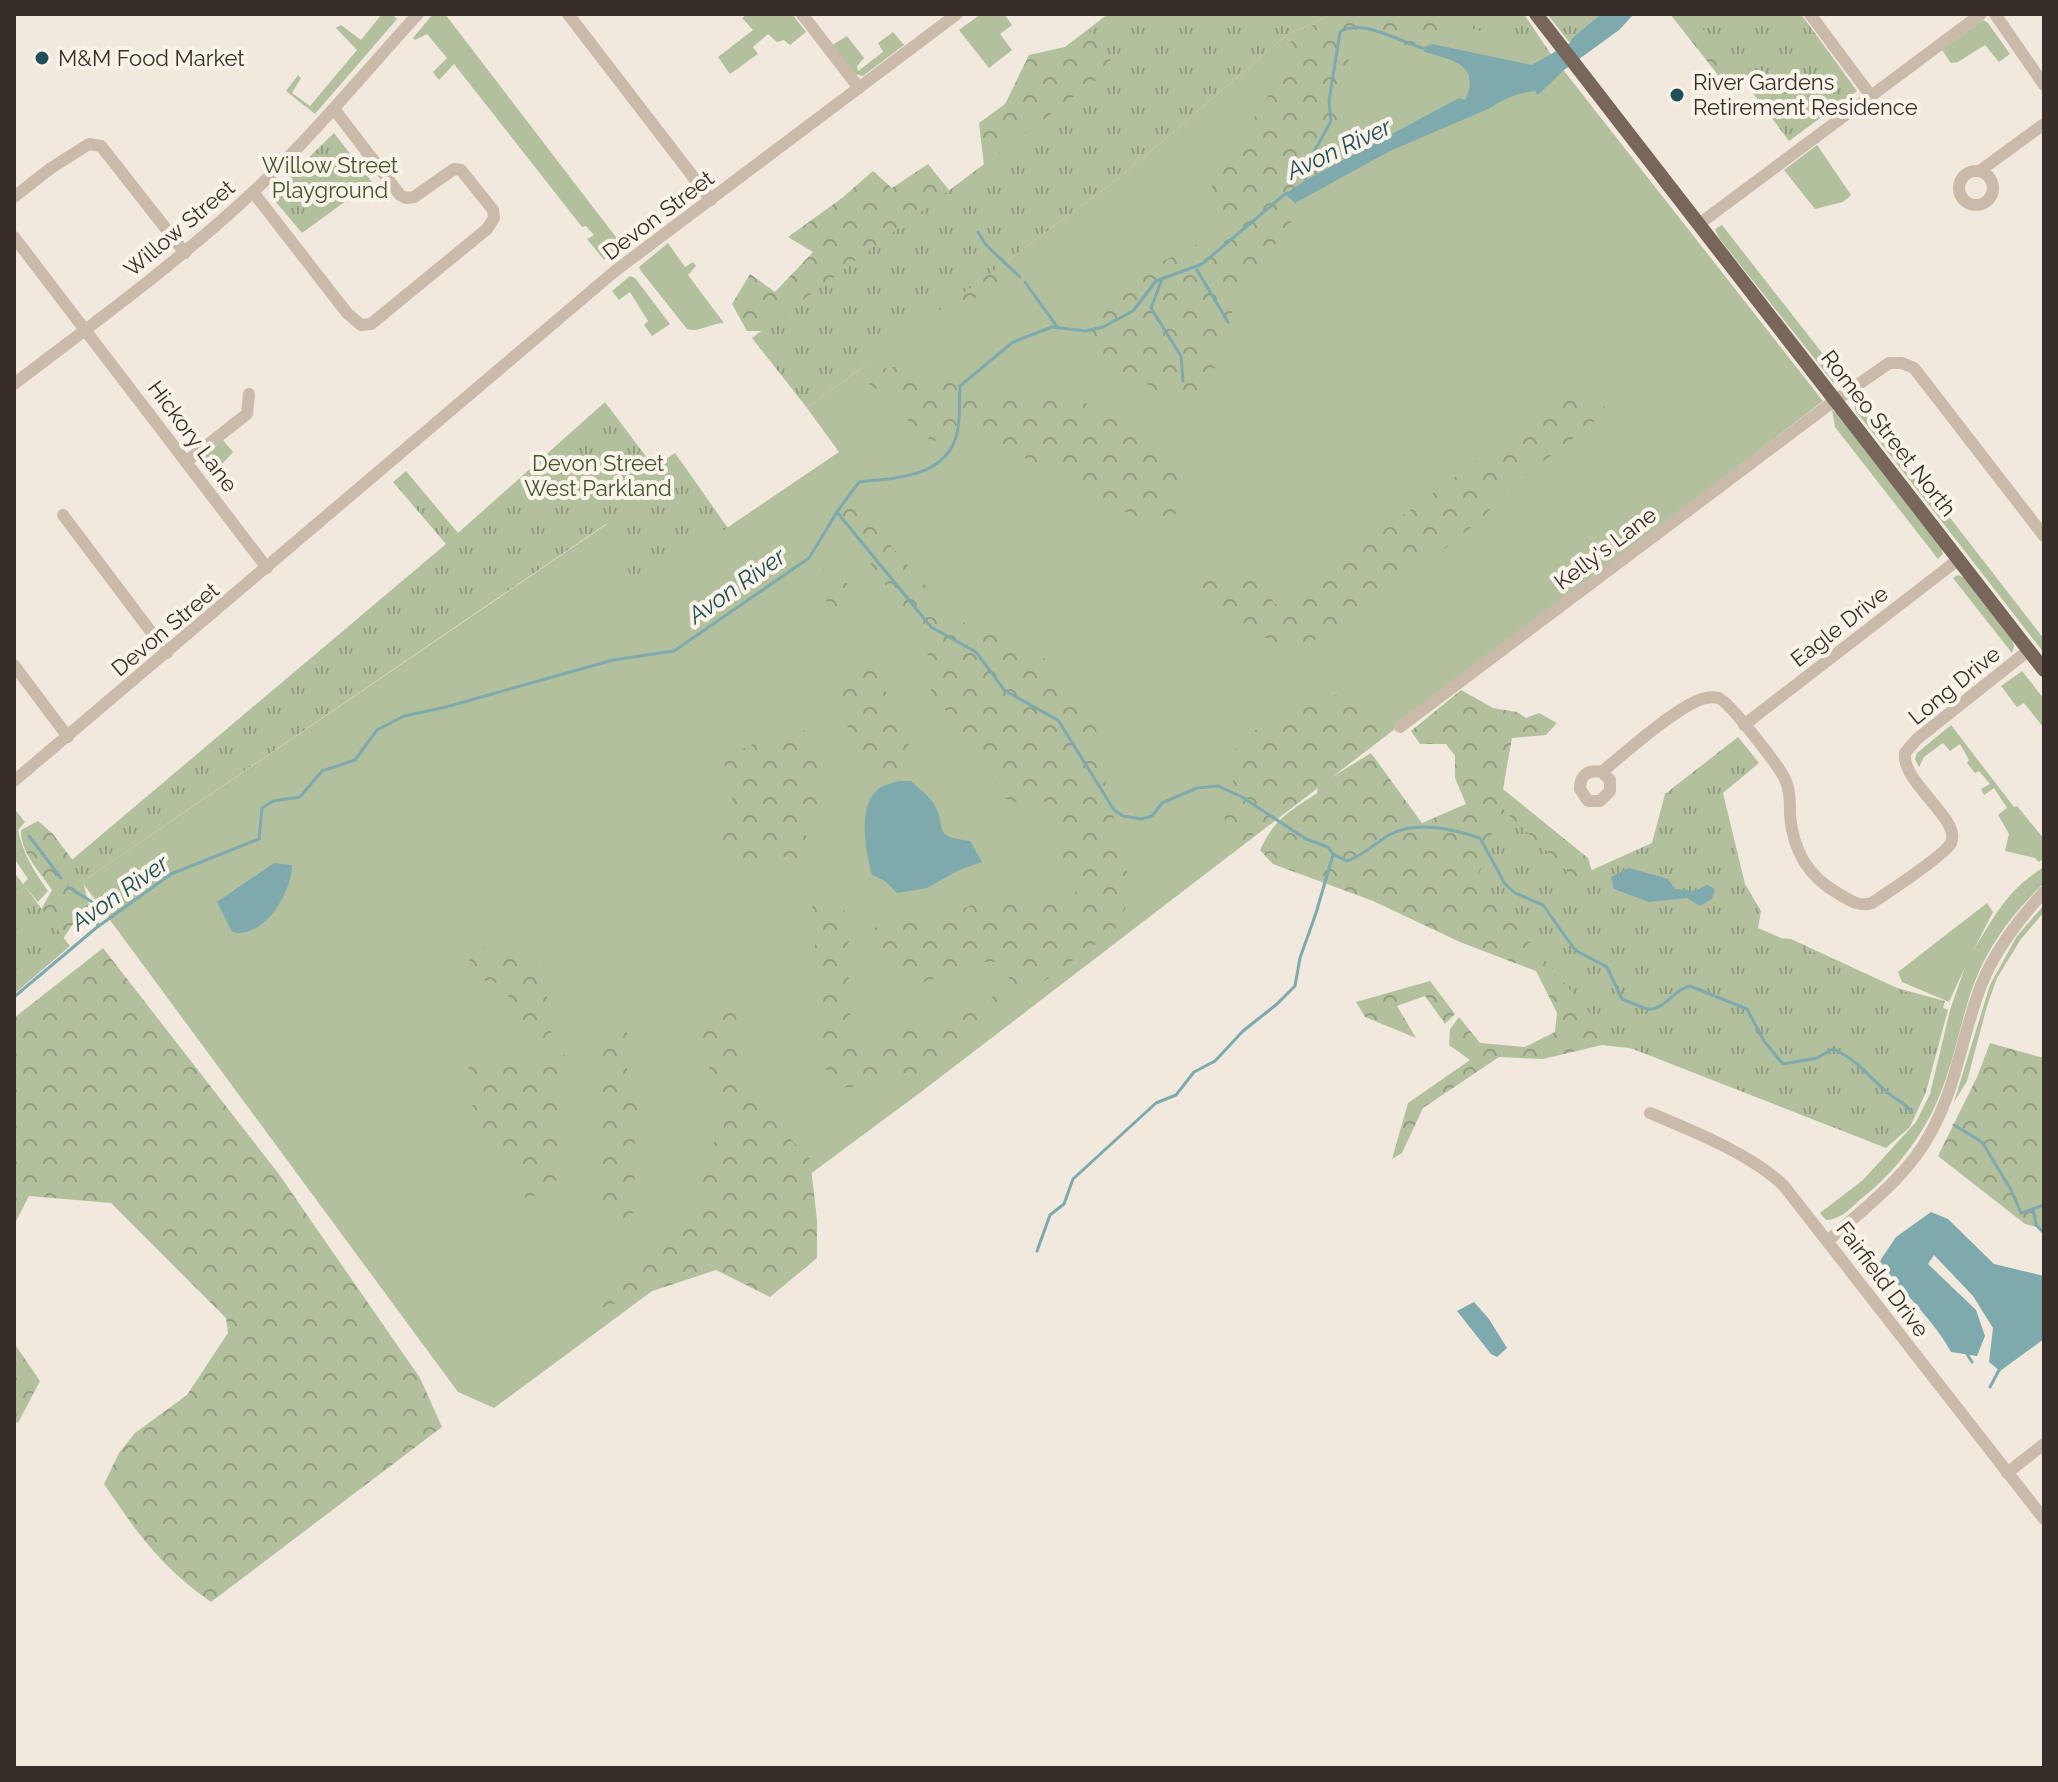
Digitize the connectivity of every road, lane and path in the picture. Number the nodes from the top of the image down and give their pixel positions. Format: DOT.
graph roads {
  1 [pos="418,14"];
  2 [pos="568,14"];
  3 [pos="802,14"];
  4 [pos="1536,14"];
  5 [pos="1810,14"];
  6 [pos="1981,14"];
  7 [pos="1995,14"];
  8 [pos="951,16"];
  9 [pos="2044,85"];
  10 [pos="859,88"];
  11 [pos="1871,96"];
  12 [pos="334,109"];
  13 [pos="2044,124"];
  14 [pos="1981,170"];
  15 [pos="253,192"];
  16 [pos="14,197"];
  17 [pos="711,200"];
  18 [pos="1699,224"];
  19 [pos="14,237"];
  20 [pos="185,253"];
  21 [pos="87,329"];
  22 [pos="14,384"];
  23 [pos="249,394"];
  24 [pos="1835,401"];
  25 [pos="187,461"];
  26 [pos="63,515"];
  27 [pos="2044,536"];
  28 [pos="1959,559"];
  29 [pos="267,568"];
  30 [pos="2029,650"];
  31 [pos="167,653"];
  32 [pos="14,665"];
  33 [pos="2044,670"];
  34 [pos="1744,725"];
  35 [pos="1400,727"];
  36 [pos="68,737"];
  37 [pos="1602,772"];
  38 [pos="14,781"];
  39 [pos="2044,892"];
  40 [pos="1650,1113"];
  41 [pos="1829,1240"];
  42 [pos="2044,1444"];
  43 [pos="2007,1473"];
  44 [pos="2044,1519"];
  1 -- 12 [label="street, Willow Street"];
  2 -- 17 [label="street"];
  3 -- 10 [label="street"];
  4 -- 18 [label="main road, Romeo Street North"];
  5 -- 11 [label="street"];
  6 -- 11 [label="street"];
  7 -- 9 [label="street"];
  8 -- 10 [label="street, Devon Street"];
  10 -- 17 [label="street, Devon Street"];
  11 -- 18 [label="street"];
  12 -- 15 [label="street, Willow Street"];
  12 -- 15 [label="street"];
  13 -- 14 [label="street"];
  15 -- 20 [label="street, Willow Street"];
  16 -- 20 [label="street"];
  17 -- 29 [label="street, Devon Street"];
  18 -- 24 [label="main road, Romeo Street North"];
  19 -- 21 [label="street, Hickory Lane"];
  20 -- 21 [label="street, Willow Street"];
  21 -- 22 [label="street, Willow Street"];
  21 -- 25 [label="street, Hickory Lane"];
  23 -- 25 [label="street"];
  24 -- 27 [label="street, Kelly's Lane"];
  24 -- 28 [label="main road, Romeo Street North"];
  24 -- 35 [label="street, Kelly's Lane"];
  25 -- 29 [label="street, Hickory Lane"];
  26 -- 31 [label="street"];
  28 -- 30 [label="main road, Romeo Street North"];
  28 -- 34 [label="street, Eagle Drive"];
  29 -- 31 [label="street, Devon Street"];
  30 -- 33 [label="main road, Romeo Street North"];
  30 -- 34 [label="street, Long Drive"];
  31 -- 36 [label="street, Devon Street"];
  32 -- 36 [label="street"];
  34 -- 37 [label="street, Long Drive"];
  36 -- 38 [label="street, Devon Street"];
  39 -- 41 [label="street"];
  40 -- 41 [label="street, Fairfield Drive"];
  41 -- 43 [label="street, Fairfield Drive"];
  42 -- 43 [label="street"];
  43 -- 44 [label="street, Fairfield Drive"];
}
